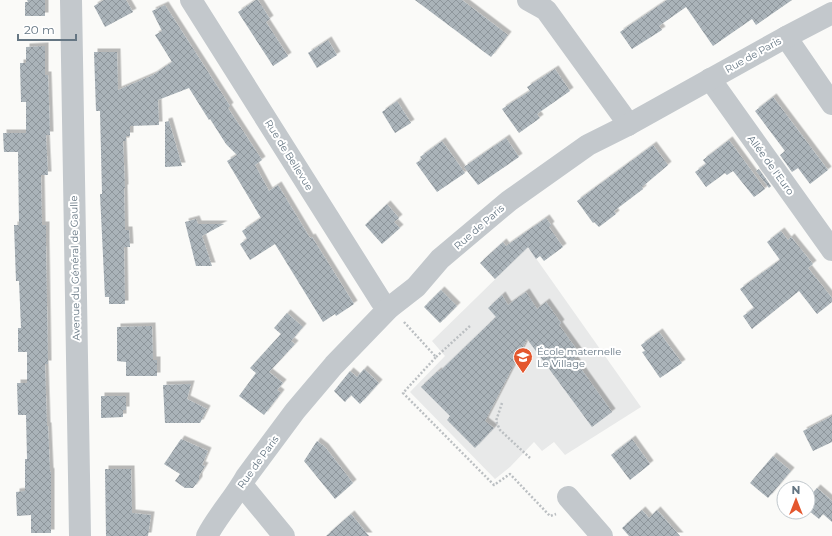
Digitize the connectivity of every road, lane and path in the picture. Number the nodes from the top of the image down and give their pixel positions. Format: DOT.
graph roads {
  1 [pos="71,0"];
  2 [pos="191,0"];
  3 [pos="528,0"];
  4 [pos="832,13"];
  5 [pos="786,37"];
  6 [pos="710,79"];
  7 [pos="832,104"];
  8 [pos="628,125"];
  9 [pos="832,250"];
  10 [pos="389,308"];
  11 [pos="471,325"];
  12 [pos="436,356"];
  13 [pos="502,403"];
  14 [pos="530,458"];
  15 [pos="242,485"];
  16 [pos="572,501"];
  17 [pos="80,536"];
  18 [pos="207,536"];
  19 [pos="284,536"];
  20 [pos="602,536"];
  1 -- 17 [label="street, Avenue du Général de Gaulle"];
  2 -- 10 [label="street, Rue de Bellevue"];
  3 -- 8 [label="street"];
  4 -- 5 [label="street, Rue de Paris"];
  5 -- 6 [label="street, Rue de Paris"];
  5 -- 7 [label="street"];
  6 -- 8 [label="street, Rue de Paris"];
  6 -- 9 [label="street, Allée de l'Euro"];
  8 -- 10 [label="street, Rue de Paris"];
  10 -- 12 [label="path"];
  10 -- 15 [label="street, Rue de Paris"];
  11 -- 12 [label="path"];
  12 -- 16 [label="path"];
  13 -- 14 [label="path"];
  15 -- 18 [label="street, Rue de Paris"];
  15 -- 19 [label="street"];
  16 -- 20 [label="street"];
}
